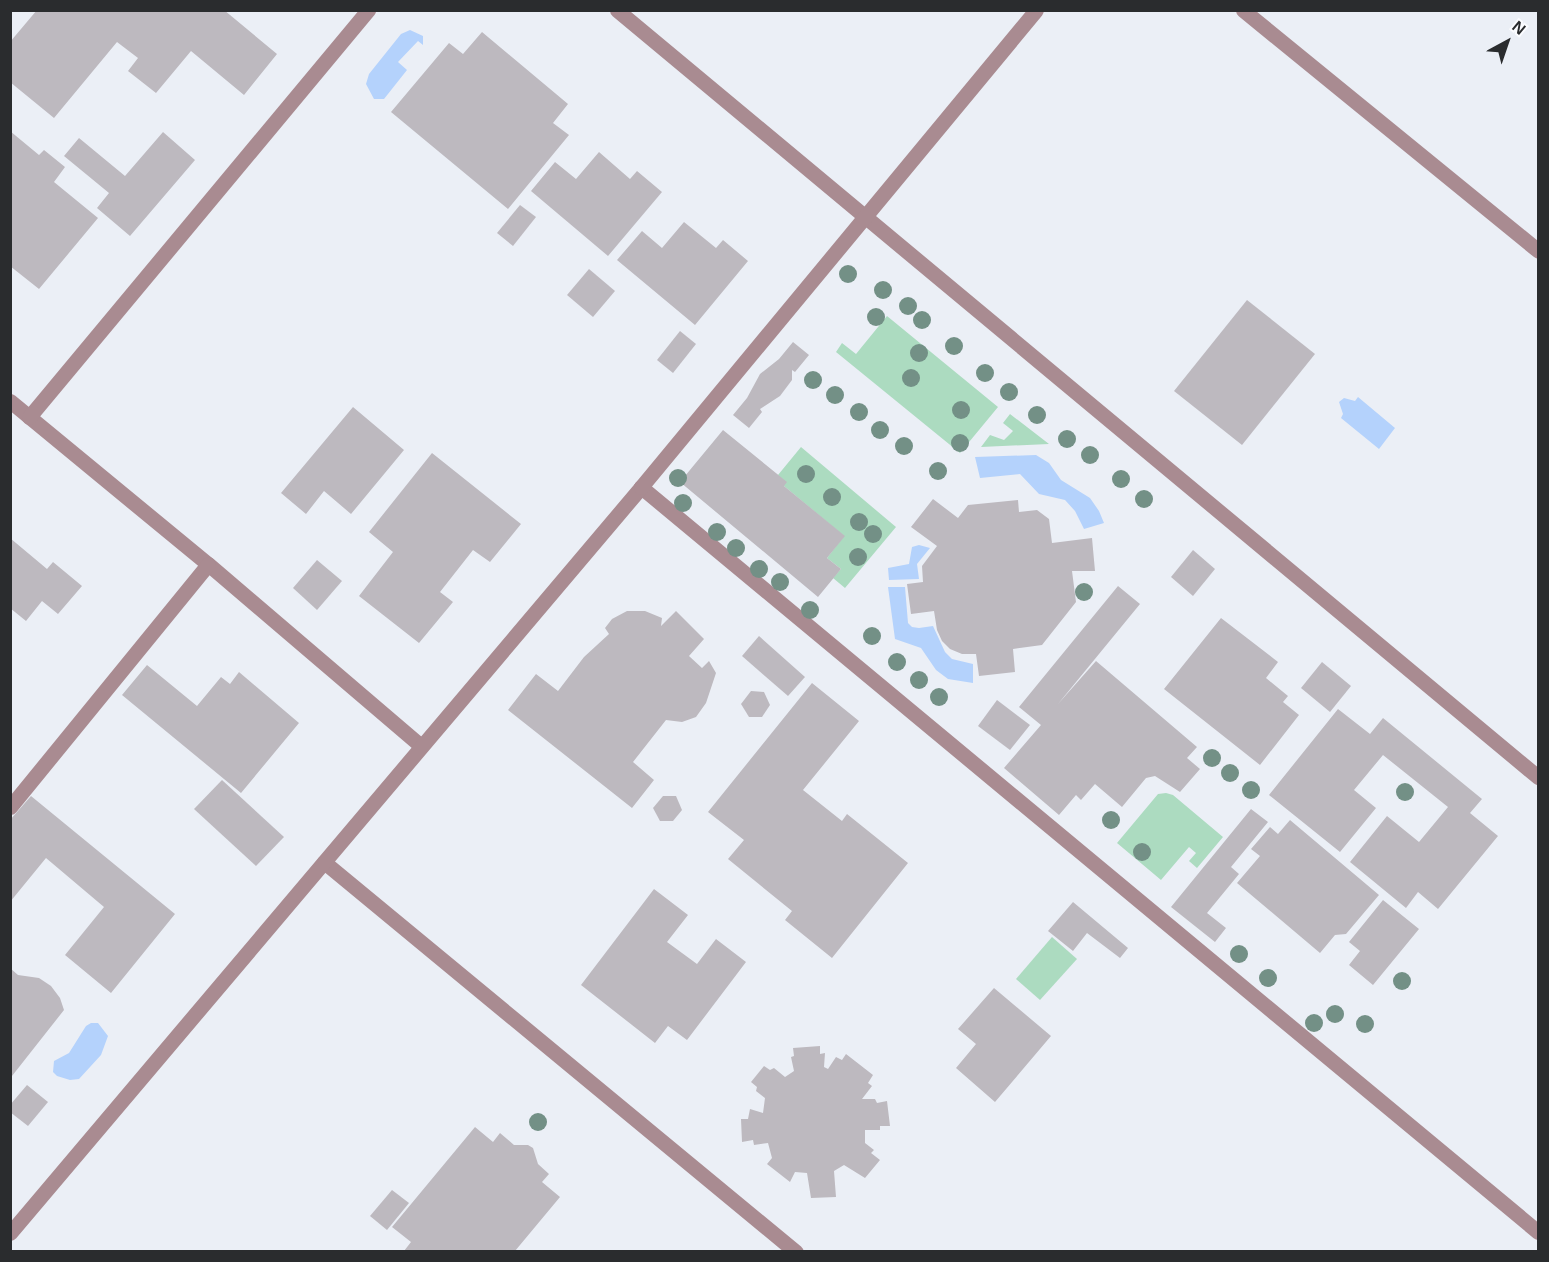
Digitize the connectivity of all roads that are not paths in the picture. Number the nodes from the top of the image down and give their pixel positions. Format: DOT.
graph roads {
  1 [pos="368,10"];
  2 [pos="618,10"];
  3 [pos="1036,10"];
  4 [pos="1243,10"];
  5 [pos="866,216"];
  6 [pos="1539,251"];
  7 [pos="10,401"];
  8 [pos="29,417"];
  9 [pos="641,487"];
  10 [pos="208,564"];
  11 [pos="421,746"];
  12 [pos="1539,777"];
  13 [pos="10,807"];
  14 [pos="324,862"];
  15 [pos="1539,1232"];
  16 [pos="10,1233"];
  17 [pos="796,1251"];
  1 -- 8 [label="street"];
  2 -- 5 [label="street"];
  3 -- 5 [label="street"];
  4 -- 6 [label="street"];
  5 -- 9 [label="street"];
  5 -- 12 [label="street"];
  7 -- 8 [label="street"];
  8 -- 10 [label="street"];
  9 -- 11 [label="street"];
  9 -- 15 [label="street"];
  10 -- 11 [label="street"];
  10 -- 13 [label="street"];
  11 -- 14 [label="street"];
  14 -- 16 [label="street"];
  14 -- 17 [label="street"];
}
